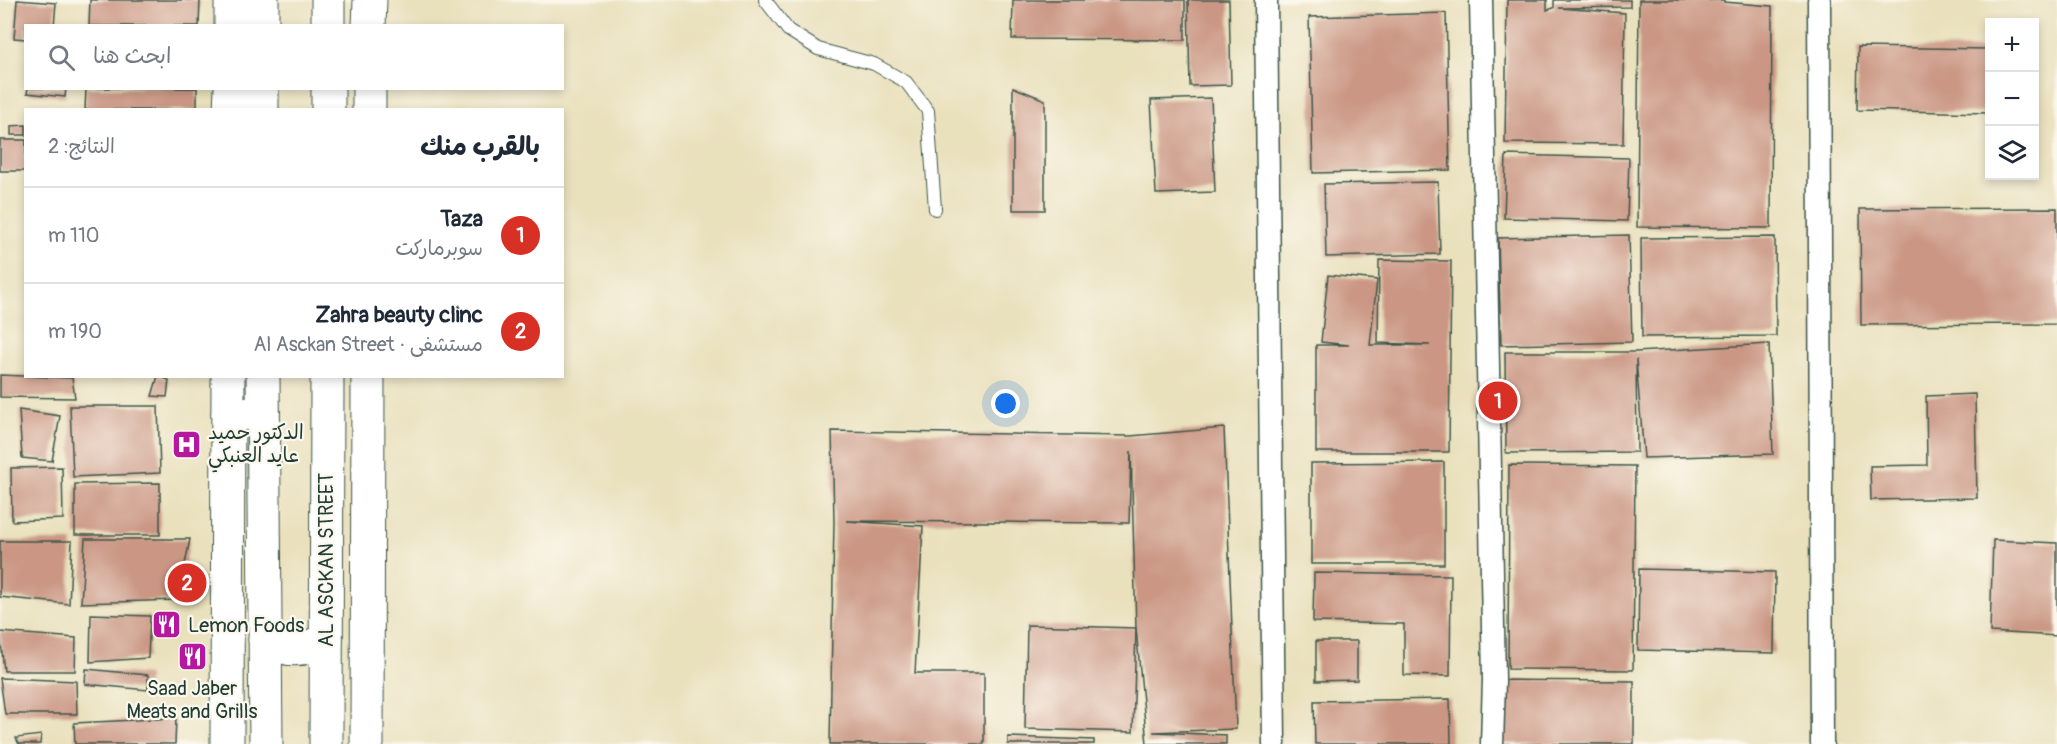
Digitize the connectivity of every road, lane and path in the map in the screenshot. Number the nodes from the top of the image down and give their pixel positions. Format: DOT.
graph roads {
  1 [pos="231,0"];
  2 [pos="262,0"];
  3 [pos="328,0"];
  4 [pos="370,0"];
  5 [pos="765,0"];
  6 [pos="1266,0"];
  7 [pos="1481,0"];
  8 [pos="1819,0"];
  9 [pos="231,24"];
  10 [pos="262,24"];
  11 [pos="328,24"];
  12 [pos="369,24"];
  13 [pos="231,90"];
  14 [pos="262,90"];
  15 [pos="328,90"];
  16 [pos="369,90"];
  17 [pos="231,108"];
  18 [pos="262,108"];
  19 [pos="328,108"];
  20 [pos="369,108"];
  21 [pos="934,209"];
  22 [pos="228,378"];
  23 [pos="263,378"];
  24 [pos="327,378"];
  25 [pos="368,378"];
  26 [pos="263,413"];
  27 [pos="228,414"];
  28 [pos="326,639"];
  29 [pos="265,640"];
  30 [pos="227,744"];
  31 [pos="266,744"];
  32 [pos="326,744"];
  33 [pos="367,744"];
  34 [pos="1274,744"];
  35 [pos="1492,744"];
  36 [pos="1822,744"];
  1 -- 9 [label="main road"];
  2 -- 10 [label="main road"];
  3 -- 11 [label="main road"];
  4 -- 12 [label="main road"];
  5 -- 21 [label="lane"];
  6 -- 34 [label="street"];
  7 -- 35 [label="street"];
  8 -- 36 [label="street"];
  13 -- 17 [label="main road"];
  14 -- 18 [label="main road"];
  15 -- 19 [label="main road"];
  16 -- 20 [label="main road"];
  22 -- 27 [label="main road"];
  23 -- 26 [label="main road"];
  24 -- 28 [label="main road, AL ASCKAN STREET"];
  25 -- 33 [label="main road"];
  26 -- 27 [label="main road"];
  26 -- 29 [label="main road"];
  27 -- 30 [label="main road"];
  28 -- 29 [label="main road"];
  28 -- 32 [label="main road, AL ASCKAN STREET"];
  29 -- 31 [label="main road"];
}
